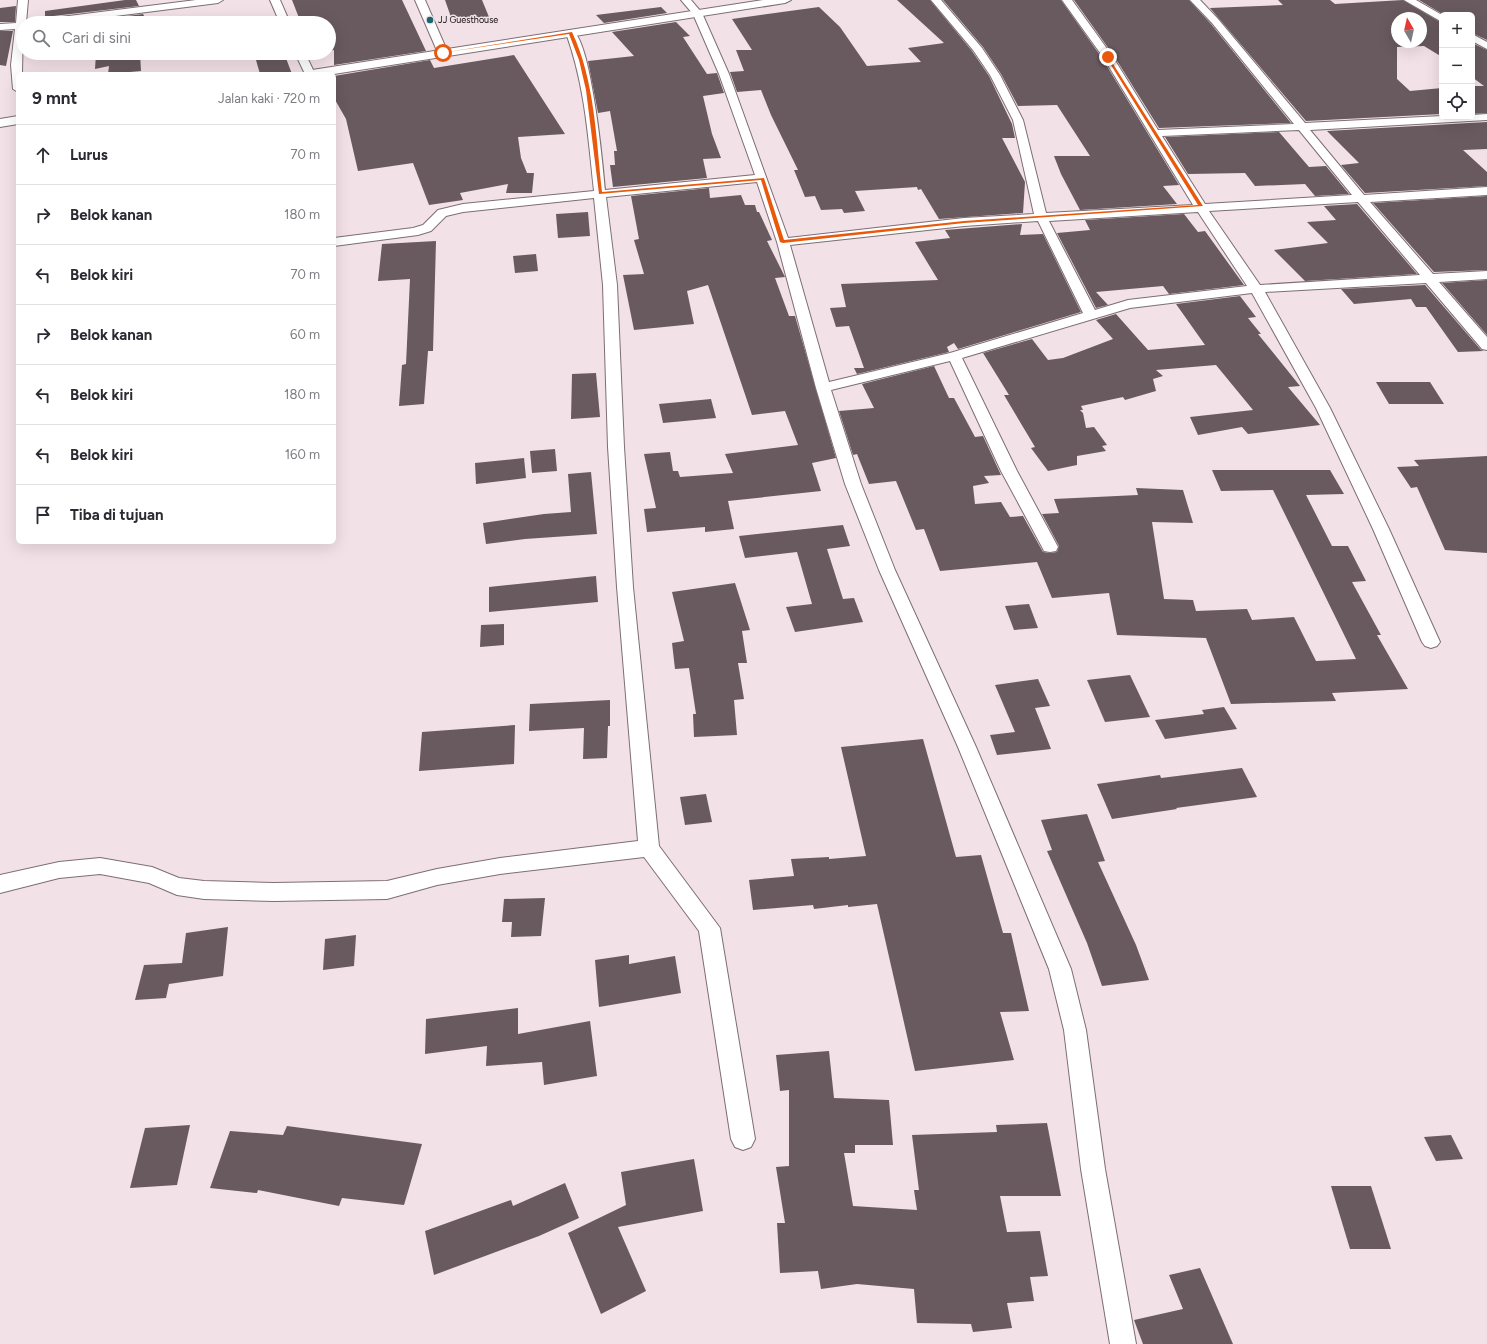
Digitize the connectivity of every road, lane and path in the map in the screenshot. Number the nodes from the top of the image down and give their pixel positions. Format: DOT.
graph roads {
  1 [pos="23,0"];
  2 [pos="218,0"];
  3 [pos="275,0"];
  4 [pos="420,0"];
  5 [pos="785,0"];
  6 [pos="936,0"];
  7 [pos="1067,0"];
  8 [pos="1195,0"];
  9 [pos="1409,0"];
  10 [pos="691,6"];
  11 [pos="22,16"];
  12 [pos="92,16"];
  13 [pos="282,16"];
  14 [pos="1439,17"];
  15 [pos="16,26"];
  16 [pos="0,27"];
  17 [pos="571,33"];
  18 [pos="1475,39"];
  19 [pos="1487,46"];
  20 [pos="443,53"];
  21 [pos="17,60"];
  22 [pos="304,60"];
  23 [pos="17,72"];
  24 [pos="310,72"];
  25 [pos="324,72"];
  26 [pos="1487,116"];
  27 [pos="16,120"];
  28 [pos="0,123"];
  29 [pos="1303,127"];
  30 [pos="1156,133"];
  31 [pos="762,178"];
  32 [pos="1487,190"];
  33 [pos="600,193"];
  34 [pos="1360,197"];
  35 [pos="1200,206"];
  36 [pos="1041,216"];
  37 [pos="336,242"];
  38 [pos="783,242"];
  39 [pos="1487,275"];
  40 [pos="1429,279"];
  41 [pos="1256,290"];
  42 [pos="1091,315"];
  43 [pos="1487,346"];
  44 [pos="954,356"];
  45 [pos="823,388"];
  46 [pos="1050,547"];
  47 [pos="1431,642"];
  48 [pos="649,848"];
  49 [pos="0,884"];
  50 [pos="743,1139"];
  51 [pos="1123,1344"];
  1 -- 11 [label="street"];
  2 -- 12 [label="street"];
  3 -- 13 [label="street"];
  4 -- 20 [label="street"];
  5 -- 10 [label="street"];
  6 -- 36 [label="street"];
  7 -- 30 [label="street"];
  8 -- 29 [label="street"];
  9 -- 14 [label="street"];
  10 -- 17 [label="street"];
  10 -- 31 [label="street"];
  15 -- 16 [label="street"];
  17 -- 20 [label="street"];
  17 -- 33 [label="street"];
  18 -- 19 [label="street"];
  20 -- 25 [label="street"];
  21 -- 23 [label="street"];
  22 -- 24 [label="street"];
  26 -- 29 [label="street"];
  27 -- 28 [label="street"];
  29 -- 30 [label="street"];
  29 -- 34 [label="street"];
  30 -- 35 [label="street"];
  31 -- 33 [label="street"];
  31 -- 38 [label="street"];
  32 -- 34 [label="street"];
  33 -- 37 [label="street"];
  33 -- 48 [label="street"];
  34 -- 35 [label="street"];
  34 -- 40 [label="street"];
  35 -- 36 [label="street"];
  35 -- 41 [label="street"];
  36 -- 38 [label="street"];
  36 -- 42 [label="street"];
  38 -- 45 [label="street"];
  39 -- 40 [label="street"];
  40 -- 41 [label="street"];
  40 -- 43 [label="street"];
  41 -- 42 [label="street"];
  41 -- 47 [label="street"];
  42 -- 44 [label="street"];
  44 -- 45 [label="street"];
  44 -- 46 [label="street"];
  45 -- 51 [label="street"];
  48 -- 49 [label="street"];
  48 -- 50 [label="street"];
}
